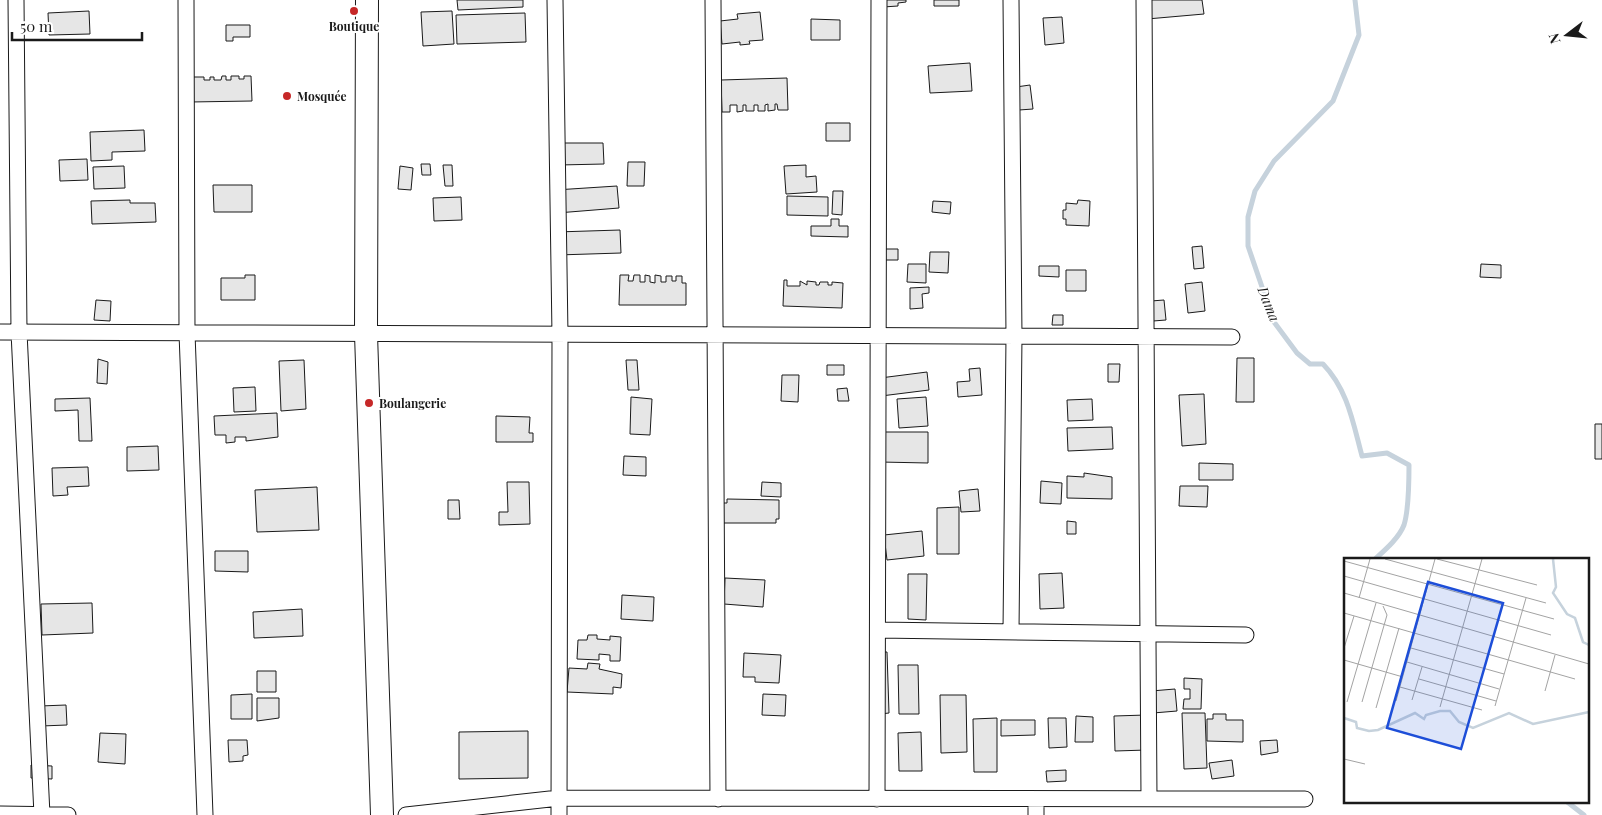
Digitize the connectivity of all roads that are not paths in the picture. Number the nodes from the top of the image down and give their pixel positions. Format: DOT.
graph roads {
  1 [pos="16,0"];
  2 [pos="186,0"];
  3 [pos="367,0"];
  4 [pos="555,0"];
  5 [pos="713,0"];
  6 [pos="879,0"];
  7 [pos="1011,0"];
  8 [pos="1144,0"];
  9 [pos="0,332"];
  10 [pos="20,332"];
  11 [pos="187,333"];
  12 [pos="366,334"];
  13 [pos="560,335"];
  14 [pos="715,335"];
  15 [pos="878,336"];
  16 [pos="1014,336"];
  17 [pos="1145,336"];
  18 [pos="1232,337"];
  19 [pos="878,630"];
  20 [pos="1011,632"];
  21 [pos="1147,634"];
  22 [pos="1246,634"];
  23 [pos="559,798"];
  24 [pos="718,799"];
  25 [pos="877,799"];
  26 [pos="1036,799"];
  27 [pos="1149,799"];
  28 [pos="1305,800"];
  29 [pos="0,814"];
  30 [pos="42,815"];
  31 [pos="68,815"];
  32 [pos="205,815"];
  33 [pos="382,815"];
  34 [pos="406,815"];
  35 [pos="558,815"];
  36 [pos="1036,815"];
  1 -- 10 [label="street"];
  2 -- 11 [label="street"];
  3 -- 12 [label="street"];
  4 -- 13 [label="street"];
  5 -- 14 [label="street"];
  6 -- 15 [label="street"];
  7 -- 16 [label="street"];
  8 -- 17 [label="street"];
  9 -- 10 [label="street"];
  10 -- 11 [label="street"];
  10 -- 30 [label="street"];
  11 -- 12 [label="street"];
  11 -- 32 [label="street"];
  12 -- 13 [label="street"];
  12 -- 33 [label="street"];
  13 -- 14 [label="street"];
  13 -- 23 [label="street"];
  14 -- 15 [label="street"];
  14 -- 24 [label="street"];
  15 -- 16 [label="street"];
  15 -- 19 [label="street"];
  16 -- 17 [label="street"];
  16 -- 20 [label="street"];
  17 -- 18 [label="street"];
  17 -- 21 [label="street"];
  19 -- 20 [label="street"];
  19 -- 25 [label="street"];
  20 -- 21 [label="street"];
  21 -- 22 [label="street"];
  21 -- 27 [label="street"];
  23 -- 24 [label="street"];
  23 -- 34 [label="street"];
  23 -- 35 [label="street"];
  24 -- 25 [label="street"];
  25 -- 26 [label="street"];
  26 -- 27 [label="street"];
  26 -- 36 [label="street"];
  27 -- 28 [label="street"];
  29 -- 30 [label="street"];
  30 -- 31 [label="street"];
}
